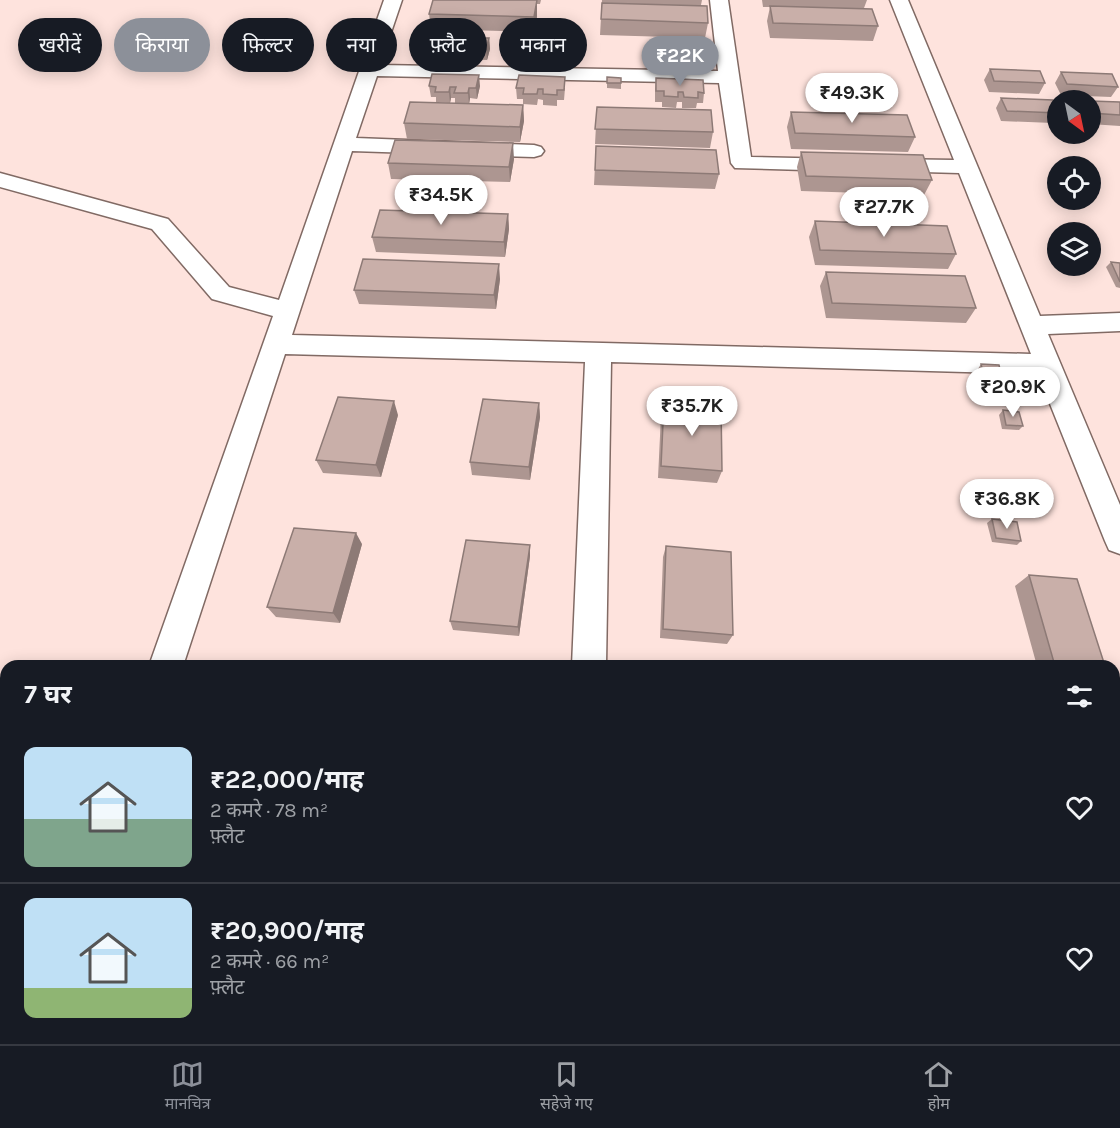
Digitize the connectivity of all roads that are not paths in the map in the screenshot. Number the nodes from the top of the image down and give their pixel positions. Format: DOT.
graph roads {
  1 [pos="393,0"];
  2 [pos="719,0"];
  3 [pos="899,0"];
  4 [pos="387,18"];
  5 [pos="397,71"];
  6 [pos="368,72"];
  7 [pos="728,77"];
  8 [pos="344,144"];
  9 [pos="534,151"];
  10 [pos="968,167"];
  11 [pos="0,180"];
  12 [pos="287,311"];
  13 [pos="1120,322"];
  14 [pos="1032,325"];
  15 [pos="276,344"];
  16 [pos="598,352"];
  17 [pos="1048,364"];
  18 [pos="1120,541"];
  19 [pos="168,660"];
  20 [pos="589,660"];
  1 -- 4 [label="street"];
  2 -- 7 [label="street"];
  3 -- 10 [label="street"];
  5 -- 7 [label="street"];
  6 -- 8 [label="street"];
  7 -- 10 [label="street"];
  8 -- 9 [label="street"];
  8 -- 12 [label="street"];
  10 -- 14 [label="street"];
  11 -- 12 [label="street"];
  12 -- 15 [label="street"];
  13 -- 14 [label="street"];
  14 -- 17 [label="street"];
  15 -- 16 [label="street"];
  15 -- 19 [label="street"];
  16 -- 17 [label="street"];
  16 -- 20 [label="street"];
  17 -- 18 [label="street"];
}
